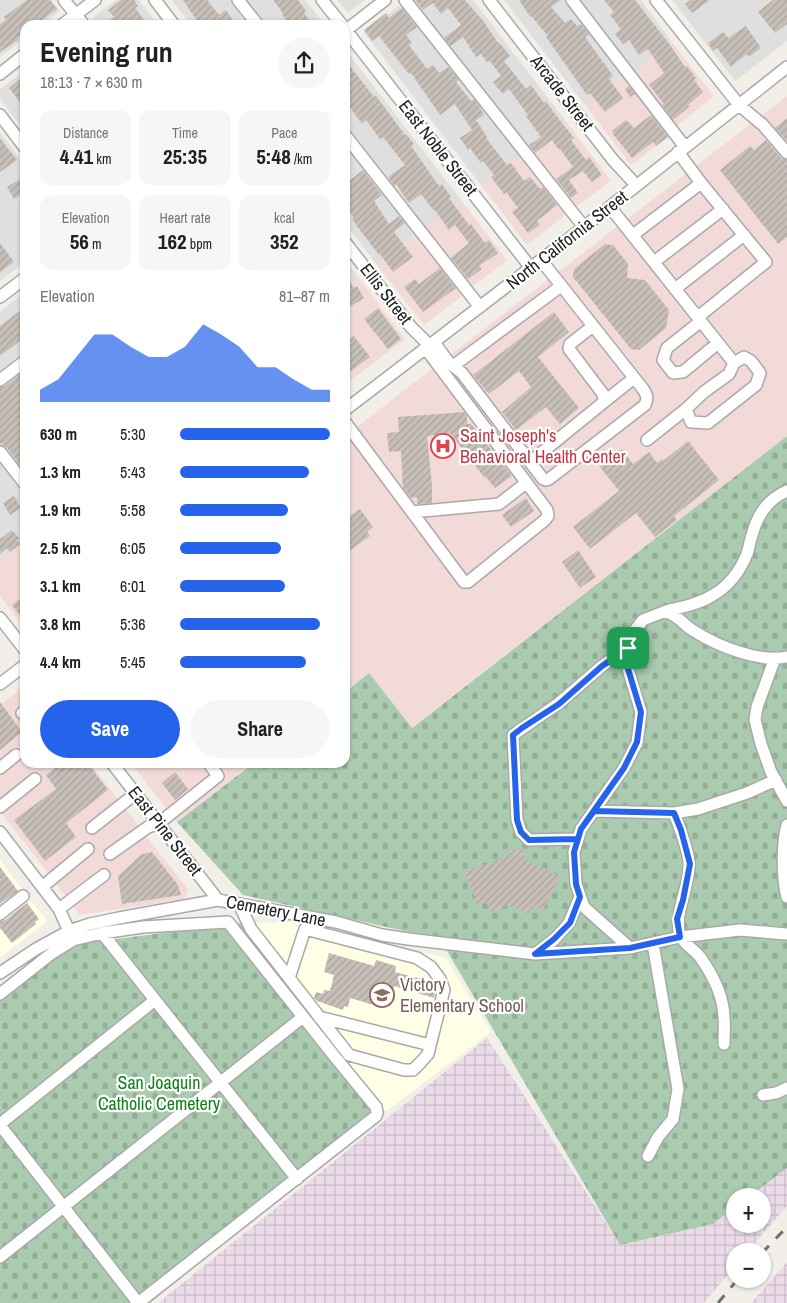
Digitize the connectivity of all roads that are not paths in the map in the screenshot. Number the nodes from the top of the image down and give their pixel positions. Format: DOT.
graph roads {
  1 [pos="64,0"];
  2 [pos="95,0"];
  3 [pos="155,0"];
  4 [pos="238,0"];
  5 [pos="322,0"];
  6 [pos="385,0"];
  7 [pos="405,0"];
  8 [pos="489,0"];
  9 [pos="572,0"];
  10 [pos="656,0"];
  11 [pos="75,14"];
  12 [pos="68,20"];
  13 [pos="80,20"];
  14 [pos="170,20"];
  15 [pos="254,20"];
  16 [pos="337,20"];
  17 [pos="350,25"];
  18 [pos="350,37"];
  19 [pos="20,58"];
  20 [pos="787,67"];
  21 [pos="0,74"];
  22 [pos="739,105"];
  23 [pos="0,115"];
  24 [pos="20,141"];
  25 [pos="350,141"];
  26 [pos="681,149"];
  27 [pos="787,153"];
  28 [pos="701,182"];
  29 [pos="636,186"];
  30 [pos="610,207"];
  31 [pos="723,209"];
  32 [pos="584,227"];
  33 [pos="633,235"];
  34 [pos="744,235"];
  35 [pos="350,248"];
  36 [pos="541,260"];
  37 [pos="654,262"];
  38 [pos="531,268"];
  39 [pos="20,282"];
  40 [pos="561,286"];
  41 [pos="675,289"];
  42 [pos="0,297"];
  43 [pos="480,307"];
  44 [pos="699,319"];
  45 [pos="593,326"];
  46 [pos="718,342"];
  47 [pos="430,346"];
  48 [pos="734,363"];
  49 [pos="20,365"];
  50 [pos="453,366"];
  51 [pos="634,378"];
  52 [pos="0,380"];
  53 [pos="604,402"];
  54 [pos="350,406"];
  55 [pos="686,409"];
  56 [pos="350,429"];
  57 [pos="647,440"];
  58 [pos="0,452"];
  59 [pos="530,462"];
  60 [pos="20,478"];
  61 [pos="526,483"];
  62 [pos="787,491"];
  63 [pos="412,512"];
  64 [pos="666,611"];
  65 [pos="0,618"];
  66 [pos="20,644"];
  67 [pos="628,648"];
  68 [pos="787,657"];
  69 [pos="775,658"];
  70 [pos="20,669"];
  71 [pos="0,684"];
  72 [pos="16,755"];
  73 [pos="0,768"];
  74 [pos="116,768"];
  75 [pos="212,768"];
  76 [pos="36,779"];
  77 [pos="776,780"];
  78 [pos="135,794"];
  79 [pos="787,801"];
  80 [pos="0,807"];
  81 [pos="594,811"];
  82 [pos="674,813"];
  83 [pos="158,824"];
  84 [pos="787,824"];
  85 [pos="92,828"];
  86 [pos="0,832"];
  87 [pos="578,839"];
  88 [pos="88,848"];
  89 [pos="110,854"];
  90 [pos="104,875"];
  91 [pos="42,887"];
  92 [pos="23,896"];
  93 [pos="580,897"];
  94 [pos="787,897"];
  95 [pos="218,900"];
  96 [pos="239,904"];
  97 [pos="59,910"];
  98 [pos="0,914"];
  99 [pos="69,931"];
  100 [pos="102,933"];
  101 [pos="787,934"];
  102 [pos="680,937"];
  103 [pos="653,944"];
  104 [pos="630,948"];
  105 [pos="535,954"];
  106 [pos="0,973"];
  107 [pos="289,978"];
  108 [pos="0,994"];
  109 [pos="155,1000"];
  110 [pos="303,1017"];
  111 [pos="319,1017"];
  112 [pos="724,1044"];
  113 [pos="430,1045"];
  114 [pos="221,1082"];
  115 [pos="787,1088"];
  116 [pos="763,1095"];
  117 [pos="0,1125"];
  118 [pos="648,1156"];
  119 [pos="297,1179"];
  120 [pos="63,1206"];
  121 [pos="0,1257"];
  122 [pos="137,1303"];
  1 -- 11 [label="street"];
  2 -- 11 [label="street"];
  3 -- 14 [label="street"];
  4 -- 15 [label="street"];
  5 -- 16 [label="street, East Noble Street"];
  6 -- 17 [label="street"];
  7 -- 32 [label="street"];
  8 -- 29 [label="street, Arcade Street"];
  9 -- 26 [label="street"];
  10 -- 22 [label="street"];
  11 -- 12 [label="street"];
  11 -- 13 [label="street"];
  18 -- 38 [label="street, East Noble Street"];
  19 -- 21 [label="street"];
  20 -- 22 [label="street, North California Street"];
  22 -- 26 [label="street, North California Street"];
  22 -- 27 [label="street"];
  23 -- 24 [label="street"];
  25 -- 43 [label="street"];
  26 -- 28 [label="street"];
  26 -- 29 [label="street, North California Street"];
  28 -- 31 [label="street"];
  28 -- 33 [label="street"];
  29 -- 30 [label="street, North California Street"];
  30 -- 32 [label="street, North California Street"];
  30 -- 33 [label="street"];
  31 -- 34 [label="street"];
  31 -- 37 [label="street"];
  32 -- 36 [label="street, North California Street"];
  33 -- 37 [label="street"];
  34 -- 41 [label="street"];
  34 -- 44 [label="street"];
  35 -- 47 [label="street, Ellis Street"];
  36 -- 38 [label="street, North California Street"];
  36 -- 40 [label="street"];
  37 -- 41 [label="street"];
  38 -- 43 [label="street, North California Street"];
  39 -- 42 [label="street"];
  40 -- 45 [label="street"];
  40 -- 50 [label="street"];
  41 -- 44 [label="street"];
  43 -- 47 [label="street, North California Street"];
  44 -- 46 [label="street"];
  44 -- 46 [label="street"];
  45 -- 51 [label="street"];
  45 -- 53 [label="street"];
  46 -- 48 [label="street"];
  47 -- 50 [label="street"];
  47 -- 54 [label="street, North California Street"];
  47 -- 61 [label="street"];
  48 -- 55 [label="street"];
  48 -- 55 [label="street"];
  49 -- 52 [label="street"];
  50 -- 59 [label="street"];
  51 -- 53 [label="street"];
  51 -- 59 [label="street"];
  53 -- 59 [label="street"];
  55 -- 57 [label="street"];
  56 -- 63 [label="street"];
  58 -- 60 [label="street"];
  61 -- 63 [label="street"];
  61 -- 63 [label="street"];
  62 -- 64 [label="street"];
  64 -- 67 [label="street"];
  64 -- 69 [label="street"];
  65 -- 66 [label="street"];
  67 -- 81 [label="street"];
  67 -- 87 [label="street"];
  68 -- 69 [label="street"];
  69 -- 77 [label="street"];
  70 -- 71 [label="street"];
  72 -- 73 [label="street"];
  74 -- 78 [label="street, East Pine Street"];
  75 -- 83 [label="street"];
  76 -- 80 [label="street"];
  77 -- 79 [label="street"];
  77 -- 82 [label="street"];
  78 -- 83 [label="street, East Pine Street"];
  78 -- 85 [label="street"];
  81 -- 82 [label="street"];
  81 -- 87 [label="street"];
  82 -- 102 [label="street"];
  83 -- 89 [label="street"];
  83 -- 95 [label="street, East Pine Street"];
  84 -- 94 [label="street"];
  86 -- 91 [label="street"];
  87 -- 93 [label="street"];
  88 -- 91 [label="street"];
  90 -- 97 [label="street"];
  91 -- 97 [label="street"];
  92 -- 98 [label="street"];
  93 -- 104 [label="street"];
  93 -- 105 [label="street"];
  95 -- 96 [label="street, Cemetery Lane"];
  95 -- 99 [label="street, Cemetery Lane"];
  96 -- 105 [label="street, Cemetery Lane"];
  96 -- 107 [label="street"];
  97 -- 99 [label="street"];
  99 -- 106 [label="street, Cemetery Lane"];
  100 -- 108 [label="street"];
  100 -- 109 [label="street"];
  100 -- 110 [label="street"];
  101 -- 102 [label="street"];
  102 -- 103 [label="street"];
  102 -- 112 [label="street"];
  103 -- 104 [label="street"];
  103 -- 118 [label="street"];
  104 -- 105 [label="street, Cemetery Lane"];
  107 -- 111 [label="street"];
  107 -- 113 [label="street"];
  109 -- 114 [label="street"];
  109 -- 117 [label="street"];
  110 -- 114 [label="street"];
  110 -- 119 [label="street"];
  111 -- 113 [label="street"];
  111 -- 113 [label="street"];
  114 -- 119 [label="street"];
  114 -- 120 [label="street"];
  115 -- 116 [label="street"];
  117 -- 120 [label="street"];
  119 -- 122 [label="street"];
  120 -- 121 [label="street"];
  120 -- 122 [label="street"];
}
